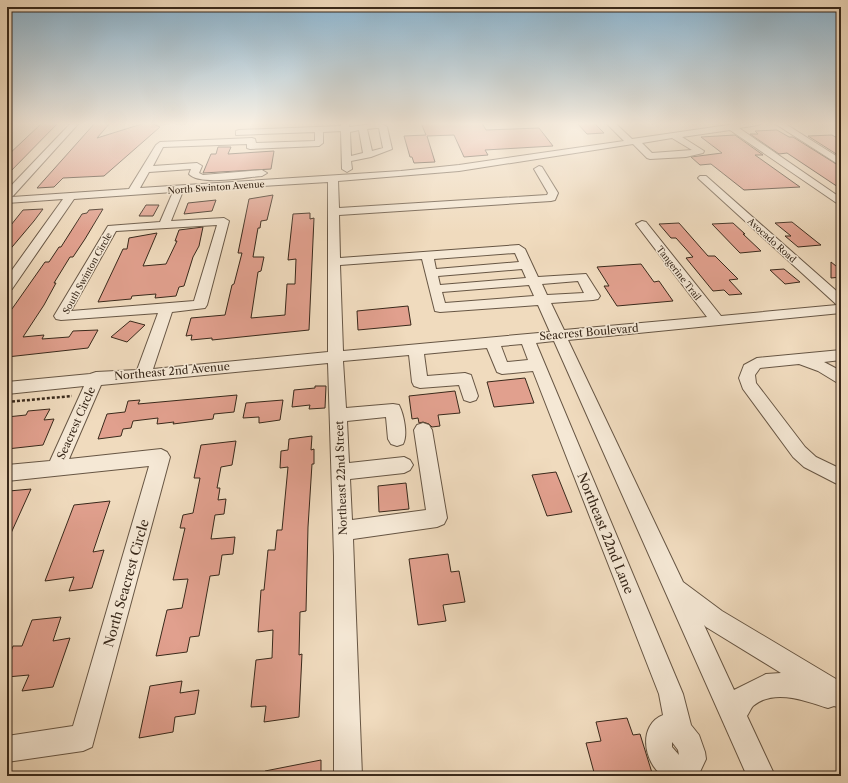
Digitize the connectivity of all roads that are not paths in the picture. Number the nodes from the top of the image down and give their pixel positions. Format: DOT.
graph roads {
  1 [pos="347,159"];
  2 [pos="41,160"];
  3 [pos="152,160"];
  4 [pos="513,160"];
  5 [pos="654,160"];
  6 [pos="671,160"];
  7 [pos="778,160"];
  8 [pos="539,169"];
  9 [pos="144,173"];
  10 [pos="348,178"];
  11 [pos="703,178"];
  12 [pos="333,179"];
  13 [pos="274,183"];
  14 [pos="179,190"];
  15 [pos="132,193"];
  16 [pos="7,196"];
  17 [pos="71,196"];
  18 [pos="7,200"];
  19 [pos="841,203"];
  20 [pos="334,212"];
  21 [pos="642,224"];
  22 [pos="164,225"];
  23 [pos="427,255"];
  24 [pos="335,262"];
  25 [pos="527,265"];
  26 [pos="431,273"];
  27 [pos="534,282"];
  28 [pos="7,286"];
  29 [pos="436,290"];
  30 [pos="543,300"];
  31 [pos="841,302"];
  32 [pos="166,308"];
  33 [pos="841,309"];
  34 [pos="717,320"];
  35 [pos="560,335"];
  36 [pos="527,338"];
  37 [pos="492,341"];
  38 [pos="415,349"];
  39 [pos="841,355"];
  40 [pos="337,356"];
  41 [pos="793,360"];
  42 [pos="538,365"];
  43 [pos="143,374"];
  44 [pos="96,378"];
  45 [pos="841,379"];
  46 [pos="7,388"];
  47 [pos="470,396"];
  48 [pos="339,415"];
  49 [pos="423,430"];
  50 [pos="397,439"];
  51 [pos="404,465"];
  52 [pos="56,468"];
  53 [pos="341,472"];
  54 [pos="7,473"];
  55 [pos="841,478"];
  56 [pos="343,531"];
  57 [pos="675,588"];
  58 [pos="841,696"];
  59 [pos="841,700"];
  60 [pos="733,716"];
  61 [pos="680,730"];
  62 [pos="8,751"];
  63 [pos="348,776"];
  64 [pos="761,776"];
  1 -- 10 [label="street"];
  2 -- 16 [label="street"];
  3 -- 9 [label="street"];
  4 -- 10 [label="street, North Swinton Avenue"];
  5 -- 6 [label="street"];
  7 -- 19 [label="street"];
  8 -- 20 [label="street"];
  9 -- 13 [label="street"];
  9 -- 15 [label="street"];
  10 -- 12 [label="street, North Swinton Avenue"];
  11 -- 31 [label="street, Avocado Road"];
  12 -- 13 [label="street, North Swinton Avenue"];
  12 -- 20 [label="street, Northeast 22nd Street"];
  13 -- 14 [label="street, North Swinton Avenue"];
  14 -- 15 [label="street, North Swinton Avenue"];
  14 -- 22 [label="street"];
  15 -- 17 [label="street, North Swinton Avenue"];
  17 -- 18 [label="street, North Swinton Avenue"];
  17 -- 28 [label="street"];
  20 -- 24 [label="street, Northeast 22nd Street"];
  21 -- 34 [label="street, Tangerine Trail"];
  22 -- 32 [label="street"];
  22 -- 32 [label="street, South Swinton Circle"];
  23 -- 24 [label="street"];
  23 -- 25 [label="street"];
  23 -- 26 [label="street"];
  24 -- 40 [label="street, Northeast 22nd Street"];
  25 -- 26 [label="street"];
  25 -- 27 [label="street"];
  26 -- 29 [label="street"];
  27 -- 29 [label="street"];
  27 -- 30 [label="street"];
  27 -- 30 [label="street"];
  29 -- 30 [label="street"];
  30 -- 35 [label="street"];
  32 -- 43 [label="street"];
  33 -- 34 [label="street, Seacrest Boulevard"];
  34 -- 35 [label="street, Seacrest Boulevard"];
  35 -- 36 [label="street, Seacrest Boulevard"];
  35 -- 57 [label="street"];
  36 -- 37 [label="street, Seacrest Boulevard"];
  36 -- 42 [label="street, Northeast 22nd Lane"];
  37 -- 38 [label="street, Seacrest Boulevard"];
  37 -- 42 [label="street"];
  38 -- 40 [label="street, Seacrest Boulevard"];
  38 -- 47 [label="street"];
  39 -- 41 [label="street"];
  40 -- 43 [label="street, Northeast 2nd Avenue"];
  40 -- 48 [label="street, Northeast 22nd Street"];
  41 -- 45 [label="street"];
  41 -- 55 [label="street"];
  42 -- 61 [label="street, Northeast 22nd Lane"];
  43 -- 44 [label="street, Northeast 2nd Avenue"];
  44 -- 46 [label="street, Northeast 2nd Avenue"];
  44 -- 52 [label="street, Seacrest Circle"];
  48 -- 50 [label="street"];
  48 -- 53 [label="street, Northeast 22nd Street"];
  49 -- 56 [label="street"];
  51 -- 53 [label="street"];
  52 -- 54 [label="street"];
  52 -- 62 [label="street, North Seacrest Circle"];
  53 -- 56 [label="street, Northeast 22nd Street"];
  56 -- 63 [label="street, Northeast 22nd Street"];
  57 -- 58 [label="street"];
  57 -- 60 [label="street"];
  59 -- 60 [label="street"];
  60 -- 64 [label="street"];
}
